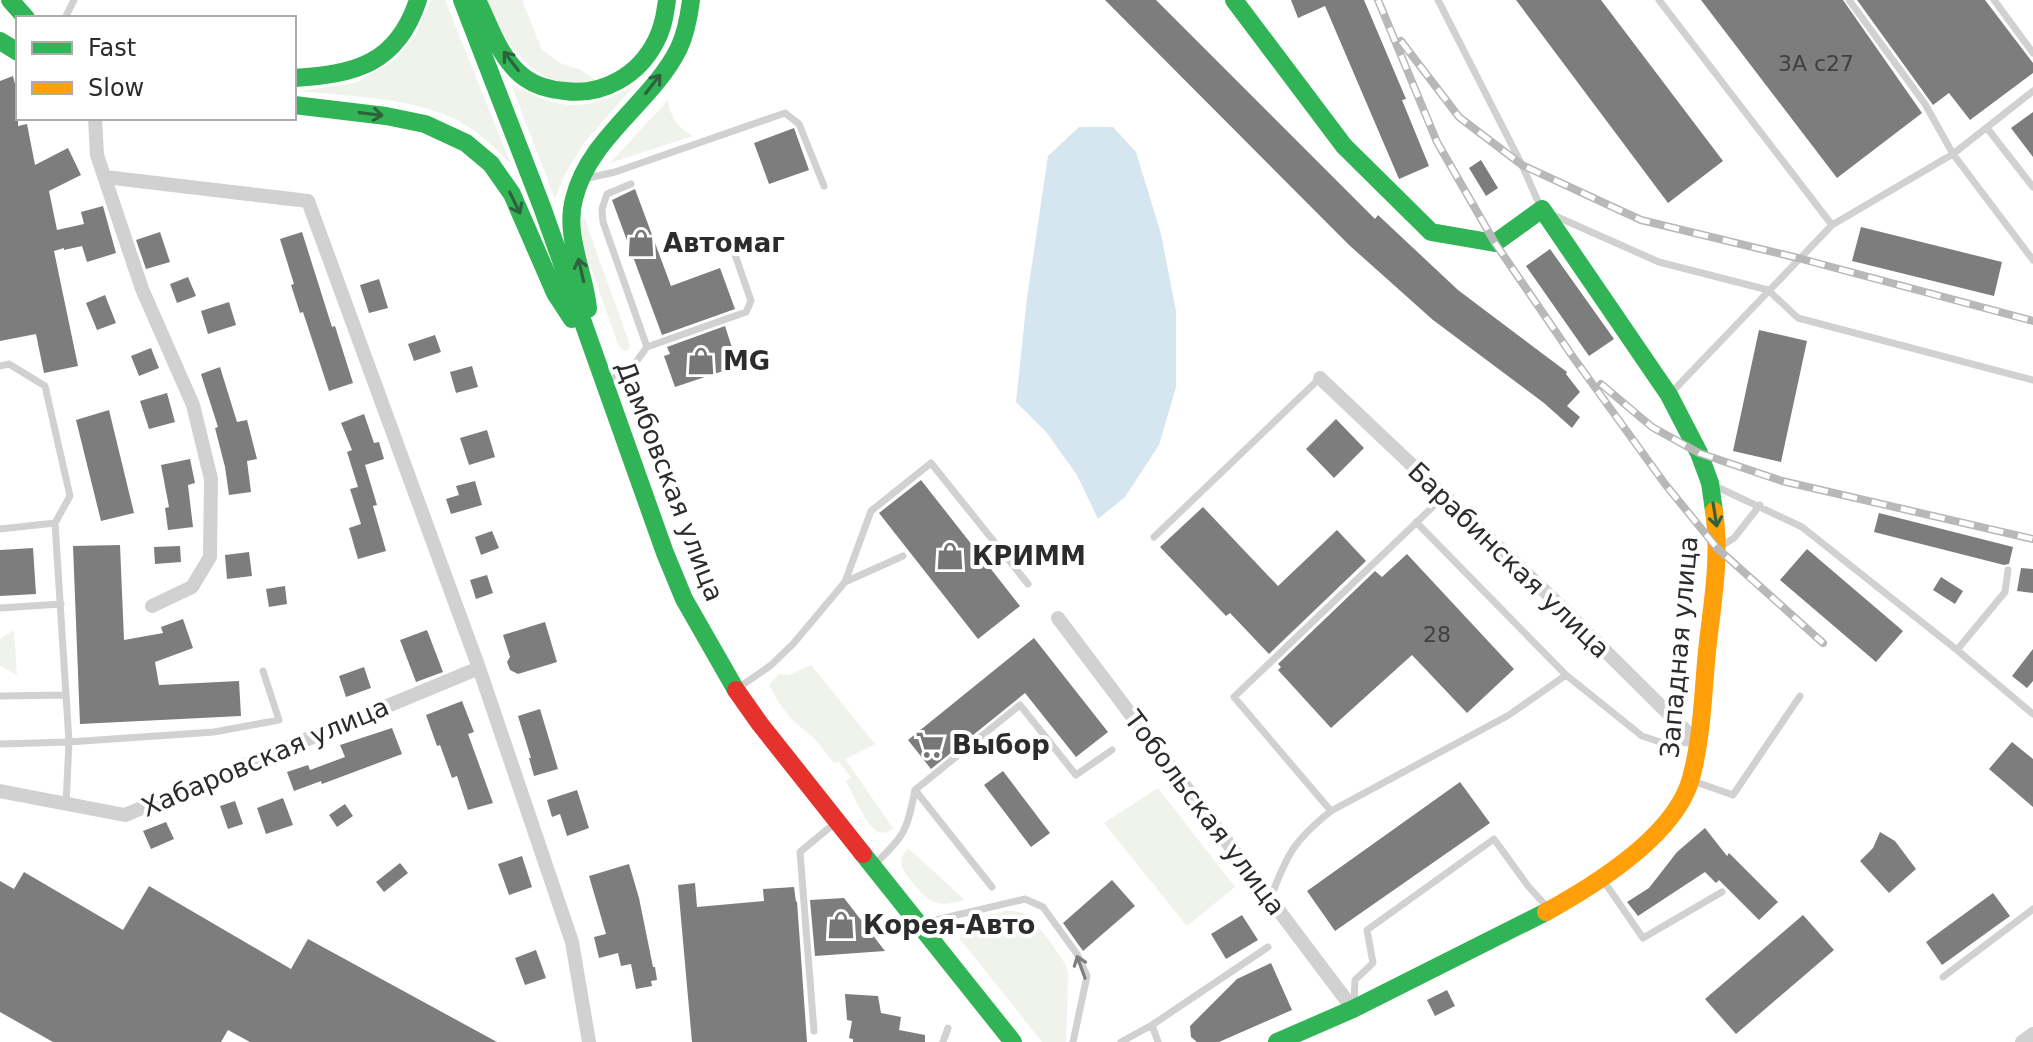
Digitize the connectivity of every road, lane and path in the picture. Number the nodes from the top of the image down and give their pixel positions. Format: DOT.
graph roads {
  1 [pos="10,0"];
  2 [pos="418,0"];
  3 [pos="462,0"];
  4 [pos="477,0"];
  5 [pos="667,0"];
  6 [pos="691,0"];
  7 [pos="1234,0"];
  8 [pos="1438,0"];
  9 [pos="1659,0"];
  10 [pos="1849,0"];
  11 [pos="1994,0"];
  12 [pos="24,16"];
  13 [pos="2033,53"];
  14 [pos="296,78"];
  15 [pos="2033,91"];
  16 [pos="296,105"];
  17 [pos="95,120"];
  18 [pos="1987,128"];
  19 [pos="1953,154"];
  20 [pos="105,177"];
  21 [pos="581,178"];
  22 [pos="631,184"];
  23 [pos="824,186"];
  24 [pos="2033,187"];
  25 [pos="1542,209"];
  26 [pos="1832,225"];
  27 [pos="731,243"];
  28 [pos="2033,260"];
  29 [pos="1768,290"];
  30 [pos="590,347"];
  31 [pos="647,347"];
  32 [pos="0,366"];
  33 [pos="1320,378"];
  34 [pos="2033,380"];
  35 [pos="604,385"];
  36 [pos="1669,395"];
  37 [pos="1710,483"];
  38 [pos="1444,496"];
  39 [pos="1760,505"];
  40 [pos="1416,522"];
  41 [pos="55,523"];
  42 [pos="0,529"];
  43 [pos="1154,537"];
  44 [pos="1717,548"];
  45 [pos="903,556"];
  46 [pos="2008,570"];
  47 [pos="845,582"];
  48 [pos="1028,584"];
  49 [pos="61,604"];
  50 [pos="152,606"];
  51 [pos="0,608"];
  52 [pos="1058,618"];
  53 [pos="1957,650"];
  54 [pos="479,668"];
  55 [pos="263,671"];
  56 [pos="1566,675"];
  57 [pos="736,690"];
  58 [pos="66,695"];
  59 [pos="0,696"];
  60 [pos="1800,696"];
  61 [pos="2033,714"];
  62 [pos="69,742"];
  63 [pos="1698,743"];
  64 [pos="0,744"];
  65 [pos="1112,750"];
  66 [pos="1691,780"];
  67 [pos="915,790"];
  68 [pos="0,791"];
  69 [pos="66,804"];
  70 [pos="1331,811"];
  71 [pos="837,822"];
  72 [pos="873,866"];
  73 [pos="1601,878"];
  74 [pos="992,887"];
  75 [pos="1722,892"];
  76 [pos="1270,899"];
  77 [pos="2033,909"];
  78 [pos="1549,910"];
  79 [pos="919,924"];
  80 [pos="1268,947"];
  81 [pos="1943,977"];
  82 [pos="1353,1009"];
  83 [pos="1152,1025"];
  84 [pos="948,1028"];
  85 [pos="814,1031"];
  86 [pos="2033,1034"];
  87 [pos="589,1042"];
  88 [pos="943,1042"];
  89 [pos="1013,1042"];
  90 [pos="1073,1042"];
  91 [pos="1121,1042"];
  92 [pos="1158,1042"];
  93 [pos="1277,1042"];
  94 [pos="2022,1042"];
  1 -- 12 [label="main road"];
  2 -- 14 [label="main road"];
  3 -- 30 [label="main road, Дамбовская улица"];
  5 -- 4 [label="main road, one-way"];
  21 -- 6 [label="main road, one-way"];
  7 -- 25 [label="main road"];
  8 -- 25 [label="lane"];
  9 -- 26 [label="lane"];
  10 -- 19 [label="lane"];
  11 -- 13 [label="lane"];
  15 -- 18 [label="lane"];
  16 -- 30 [label="main road, one-way"];
  17 -- 20 [label="street"];
  18 -- 19 [label="lane"];
  18 -- 24 [label="lane"];
  19 -- 26 [label="lane"];
  19 -- 28 [label="lane"];
  20 -- 50 [label="street"];
  20 -- 54 [label="street"];
  21 -- 23 [label="lane"];
  30 -- 21 [label="main road, one-way"];
  22 -- 31 [label="lane"];
  25 -- 29 [label="lane"];
  25 -- 36 [label="main road, Западная улица"];
  26 -- 29 [label="lane"];
  27 -- 31 [label="lane"];
  29 -- 34 [label="lane"];
  29 -- 36 [label="lane"];
  30 -- 35 [label="main road, Дамбовская улица"];
  31 -- 35 [label="lane"];
  32 -- 41 [label="lane"];
  33 -- 38 [label="street, Барабинская улица"];
  33 -- 43 [label="lane"];
  35 -- 57 [label="main road, Дамбовская улица"];
  36 -- 37 [label="main road, Западная улица"];
  37 -- 39 [label="lane"];
  37 -- 44 [label="main road, Западная улица, one-way"];
  38 -- 40 [label="lane"];
  38 -- 63 [label="street, Барабинская улица"];
  39 -- 44 [label="lane"];
  39 -- 53 [label="lane"];
  40 -- 56 [label="lane"];
  40 -- 70 [label="lane"];
  41 -- 42 [label="lane"];
  41 -- 49 [label="lane"];
  44 -- 63 [label="main road, Западная улица"];
  45 -- 47 [label="lane"];
  46 -- 53 [label="lane"];
  47 -- 48 [label="lane"];
  47 -- 57 [label="lane"];
  49 -- 51 [label="lane"];
  49 -- 58 [label="lane"];
  52 -- 76 [label="street, Тобольская улица"];
  53 -- 61 [label="lane"];
  54 -- 69 [label="street, Хабаровская улица"];
  54 -- 87 [label="street"];
  55 -- 62 [label="lane"];
  56 -- 63 [label="lane"];
  56 -- 70 [label="lane"];
  57 -- 71 [label="main road, Дамбовская улица"];
  58 -- 59 [label="lane"];
  58 -- 62 [label="lane"];
  60 -- 66 [label="lane"];
  62 -- 64 [label="lane"];
  62 -- 69 [label="lane"];
  63 -- 66 [label="main road, Западная улица"];
  65 -- 67 [label="lane"];
  66 -- 73 [label="main road, Западная улица"];
  67 -- 72 [label="lane"];
  67 -- 74 [label="lane"];
  68 -- 69 [label="street, Хабаровская улица"];
  70 -- 76 [label="lane"];
  71 -- 72 [label="main road, Дамбовская улица"];
  71 -- 85 [label="lane"];
  72 -- 79 [label="main road, Дамбовская улица"];
  73 -- 75 [label="lane"];
  73 -- 78 [label="main road, Западная улица"];
  76 -- 82 [label="street, Тобольская улица"];
  77 -- 81 [label="lane"];
  78 -- 82 [label="main road, Западная улица"];
  78 -- 82 [label="lane"];
  79 -- 89 [label="main road, Дамбовская улица"];
  90 -- 79 [label="lane, one-way"];
  80 -- 83 [label="lane"];
  82 -- 93 [label="main road, Западная улица"];
  83 -- 91 [label="lane"];
  83 -- 92 [label="lane"];
  84 -- 88 [label="lane"];
  86 -- 94 [label="street"];
}
